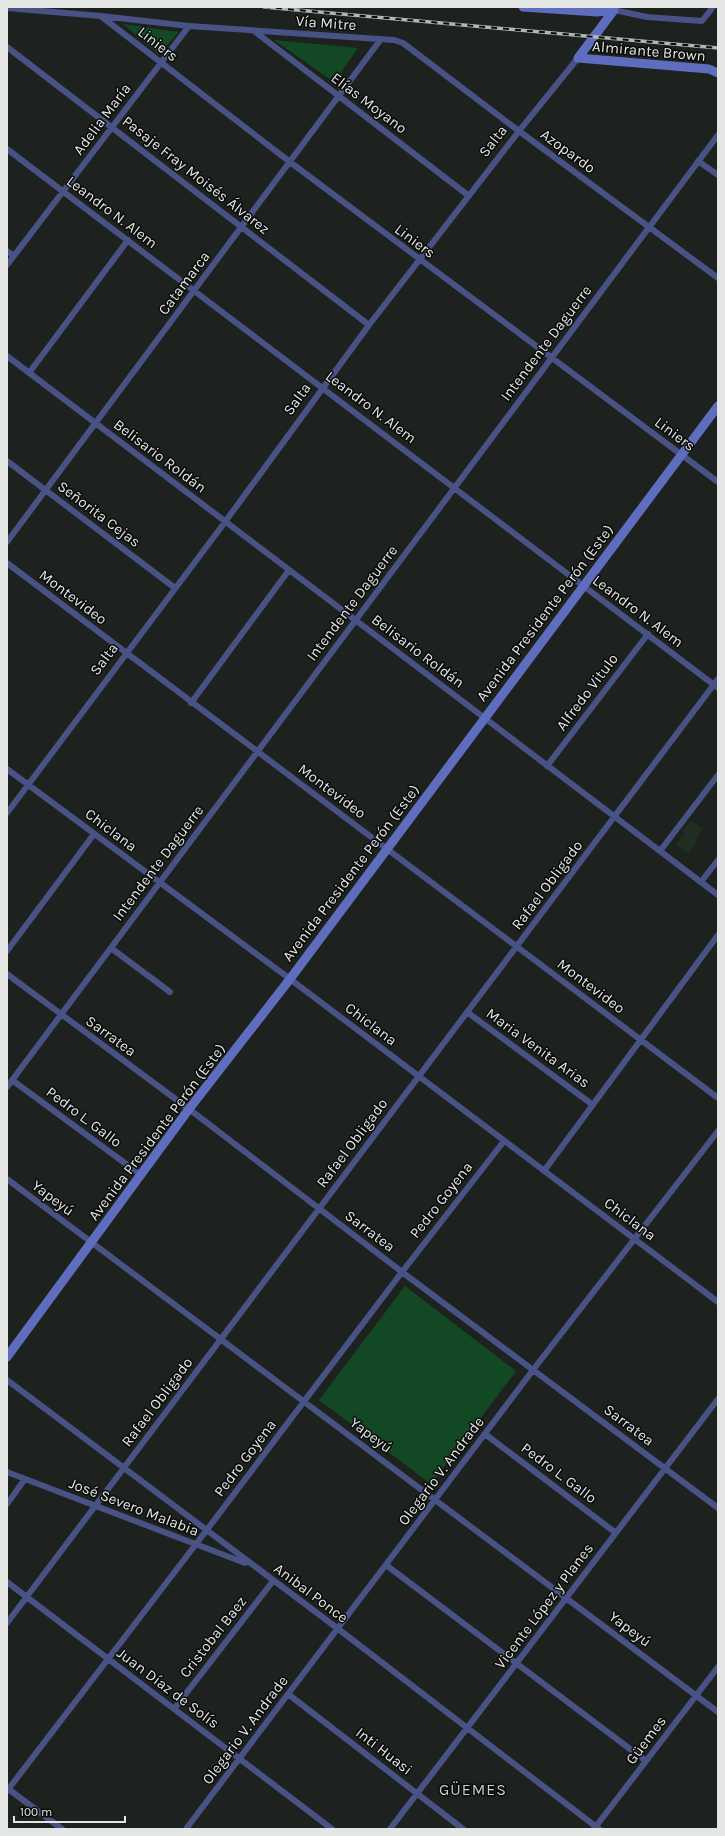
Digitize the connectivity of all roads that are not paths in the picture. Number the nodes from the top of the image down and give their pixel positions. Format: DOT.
graph roads {
  1 [pos="522,7"];
  2 [pos="713,7"];
  3 [pos="7,8"];
  4 [pos="612,8"];
  5 [pos="101,16"];
  6 [pos="189,26"];
  7 [pos="253,31"];
  8 [pos="381,39"];
  9 [pos="403,43"];
  10 [pos="7,47"];
  11 [pos="578,58"];
  12 [pos="161,62"];
  13 [pos="718,73"];
  14 [pos="339,96"];
  15 [pos="112,127"];
  16 [pos="519,131"];
  17 [pos="718,135"];
  18 [pos="7,148"];
  19 [pos="698,161"];
  20 [pos="290,162"];
  21 [pos="718,175"];
  22 [pos="64,191"];
  23 [pos="469,196"];
  24 [pos="649,226"];
  25 [pos="242,227"];
  26 [pos="128,240"];
  27 [pos="7,251"];
  28 [pos="14,256"];
  29 [pos="419,260"];
  30 [pos="7,266"];
  31 [pos="718,278"];
  32 [pos="194,290"];
  33 [pos="369,325"];
  34 [pos="7,356"];
  35 [pos="552,357"];
  36 [pos="29,373"];
  37 [pos="323,387"];
  38 [pos="718,406"];
  39 [pos="95,424"];
  40 [pos="681,455"];
  41 [pos="7,461"];
  42 [pos="718,482"];
  43 [pos="455,487"];
  44 [pos="45,490"];
  45 [pos="225,522"];
  46 [pos="7,542"];
  47 [pos="7,563"];
  48 [pos="289,570"];
  49 [pos="585,586"];
  50 [pos="175,588"];
  51 [pos="356,620"];
  52 [pos="648,634"];
  53 [pos="126,654"];
  54 [pos="717,684"];
  55 [pos="192,703"];
  56 [pos="484,717"];
  57 [pos="257,752"];
  58 [pos="547,766"];
  59 [pos="7,769"];
  60 [pos="718,775"];
  61 [pos="28,785"];
  62 [pos="7,813"];
  63 [pos="614,818"];
  64 [pos="94,834"];
  65 [pos="387,849"];
  66 [pos="660,851"];
  67 [pos="718,860"];
  68 [pos="160,882"];
  69 [pos="701,882"];
  70 [pos="718,895"];
  71 [pos="718,935"];
  72 [pos="517,946"];
  73 [pos="111,948"];
  74 [pos="7,951"];
  75 [pos="7,974"];
  76 [pos="290,979"];
  77 [pos="170,992"];
  78 [pos="467,1012"];
  79 [pos="61,1015"];
  80 [pos="641,1039"];
  81 [pos="418,1077"];
  82 [pos="12,1080"];
  83 [pos="7,1087"];
  84 [pos="718,1098"];
  85 [pos="593,1105"];
  86 [pos="189,1109"];
  87 [pos="718,1131"];
  88 [pos="504,1141"];
  89 [pos="544,1171"];
  90 [pos="141,1176"];
  91 [pos="7,1179"];
  92 [pos="319,1209"];
  93 [pos="634,1239"];
  94 [pos="92,1244"];
  95 [pos="402,1272"];
  96 [pos="718,1302"];
  97 [pos="222,1339"];
  98 [pos="7,1357"];
  99 [pos="534,1370"];
  100 [pos="7,1380"];
  101 [pos="304,1401"];
  102 [pos="717,1402"];
  103 [pos="485,1434"];
  104 [pos="124,1468"];
  105 [pos="665,1469"];
  106 [pos="7,1472"];
  107 [pos="25,1479"];
  108 [pos="435,1500"];
  109 [pos="7,1504"];
  110 [pos="96,1506"];
  111 [pos="718,1508"];
  112 [pos="206,1531"];
  113 [pos="616,1533"];
  114 [pos="196,1544"];
  115 [pos="386,1565"];
  116 [pos="252,1566"];
  117 [pos="273,1581"];
  118 [pos="7,1582"];
  119 [pos="27,1597"];
  120 [pos="566,1598"];
  121 [pos="7,1623"];
  122 [pos="337,1628"];
  123 [pos="107,1659"];
  124 [pos="516,1664"];
  125 [pos="718,1667"];
  126 [pos="288,1694"];
  127 [pos="696,1695"];
  128 [pos="174,1709"];
  129 [pos="718,1712"];
  130 [pos="466,1729"];
  131 [pos="240,1759"];
  132 [pos="646,1761"];
  133 [pos="7,1789"];
  134 [pos="417,1794"];
  135 [pos="596,1828"];
  136 [pos="62,1829"];
  137 [pos="186,1829"];
  138 [pos="332,1829"];
  139 [pos="390,1829"];
  140 [pos="464,1829"];
  1 -- 4 [label="main road"];
  2 -- 4 [label="street"];
  3 -- 5 [label="street, Vía Mitre"];
  4 -- 11 [label="main road, Salta"];
  5 -- 6 [label="street, Vía Mitre"];
  5 -- 12 [label="street, Liniers"];
  6 -- 7 [label="street, Vía Mitre"];
  6 -- 12 [label="street, Adelia María"];
  7 -- 8 [label="street, Vía Mitre"];
  7 -- 14 [label="street, Elías Moyano"];
  8 -- 9 [label="street, Vía Mitre"];
  8 -- 14 [label="street, Catamarca"];
  9 -- 16 [label="street, Azopardo"];
  10 -- 15 [label="street, Pasaje Fray Moisés Álvarez"];
  11 -- 13 [label="main road, Almirante Brown"];
  11 -- 16 [label="street, Salta"];
  12 -- 15 [label="street, Adelia María"];
  12 -- 20 [label="street, Liniers"];
  14 -- 20 [label="street, Catamarca"];
  14 -- 23 [label="street, Elías Moyano"];
  15 -- 22 [label="street, Adelia María"];
  15 -- 25 [label="street, Pasaje Fray Moisés Álvarez"];
  16 -- 23 [label="street, Salta"];
  16 -- 24 [label="street, Azopardo"];
  17 -- 19 [label="street, Intendente Daguerre"];
  18 -- 22 [label="street, Leandro N. Alem"];
  19 -- 21 [label="street"];
  19 -- 24 [label="street, Intendente Daguerre"];
  20 -- 25 [label="street, Catamarca"];
  20 -- 29 [label="street, Liniers"];
  22 -- 26 [label="street, Leandro N. Alem"];
  22 -- 28 [label="street, Adelia María"];
  23 -- 29 [label="street, Salta"];
  24 -- 31 [label="street, Azopardo"];
  24 -- 35 [label="street, Intendente Daguerre"];
  25 -- 32 [label="street, Catamarca"];
  25 -- 33 [label="street, Pasaje Fray Moisés Álvarez"];
  26 -- 32 [label="street, Leandro N. Alem"];
  26 -- 36 [label="street"];
  27 -- 28 [label="street"];
  28 -- 30 [label="street, Adelia María"];
  29 -- 33 [label="street, Salta"];
  29 -- 35 [label="street, Liniers"];
  32 -- 37 [label="street, Leandro N. Alem"];
  32 -- 39 [label="street, Catamarca"];
  33 -- 37 [label="street, Salta"];
  34 -- 36 [label="street, Belisario Roldán"];
  35 -- 40 [label="street, Liniers"];
  35 -- 43 [label="street, Intendente Daguerre"];
  36 -- 39 [label="street, Belisario Roldán"];
  37 -- 43 [label="street, Leandro N. Alem"];
  37 -- 45 [label="street, Salta"];
  38 -- 40 [label="main road, Avenida Presidente Perón (Este)"];
  39 -- 44 [label="street, Catamarca"];
  39 -- 45 [label="street, Belisario Roldán"];
  40 -- 42 [label="street, Liniers"];
  40 -- 49 [label="main road, Avenida Presidente Perón (Este)"];
  41 -- 44 [label="street, Señorita Cejas"];
  43 -- 49 [label="street, Leandro N. Alem"];
  43 -- 51 [label="street, Intendente Daguerre"];
  44 -- 46 [label="street, Catamarca"];
  44 -- 50 [label="street, Señorita Cejas"];
  45 -- 48 [label="street, Belisario Roldán"];
  45 -- 50 [label="street, Salta"];
  47 -- 53 [label="street, Montevideo"];
  48 -- 51 [label="street, Belisario Roldán"];
  48 -- 55 [label="street"];
  49 -- 52 [label="street, Leandro N. Alem"];
  49 -- 56 [label="main road, Avenida Presidente Perón (Este)"];
  50 -- 53 [label="street, Salta"];
  51 -- 56 [label="street, Belisario Roldán"];
  51 -- 57 [label="street, Intendente Daguerre"];
  52 -- 54 [label="street, Leandro N. Alem"];
  52 -- 58 [label="street, Alfredo Vitulo"];
  53 -- 55 [label="street, Montevideo"];
  53 -- 61 [label="street, Salta"];
  54 -- 63 [label="street, Rafael Obligado"];
  55 -- 57 [label="street, Montevideo"];
  56 -- 58 [label="street, Belisario Roldán"];
  56 -- 65 [label="main road, Avenida Presidente Perón (Este)"];
  57 -- 65 [label="street, Montevideo"];
  57 -- 68 [label="street, Intendente Daguerre"];
  58 -- 63 [label="street, Belisario Roldán"];
  59 -- 61 [label="street, Chiclana"];
  60 -- 66 [label="street"];
  61 -- 62 [label="street, Salta"];
  61 -- 64 [label="street, Chiclana"];
  63 -- 66 [label="street, Belisario Roldán"];
  63 -- 72 [label="street, Rafael Obligado"];
  64 -- 68 [label="street, Chiclana"];
  64 -- 74 [label="street"];
  65 -- 72 [label="street, Montevideo"];
  65 -- 76 [label="main road, Avenida Presidente Perón (Este)"];
  66 -- 69 [label="street, Belisario Roldán"];
  67 -- 69 [label="street"];
  68 -- 73 [label="street, Intendente Daguerre"];
  68 -- 76 [label="street, Chiclana"];
  69 -- 70 [label="street, Belisario Roldán"];
  71 -- 80 [label="street"];
  72 -- 78 [label="street, Rafael Obligado"];
  72 -- 80 [label="street, Montevideo"];
  73 -- 77 [label="street"];
  73 -- 79 [label="street, Intendente Daguerre"];
  75 -- 79 [label="street, Sarratea"];
  76 -- 81 [label="street, Chiclana"];
  76 -- 86 [label="main road, Avenida Presidente Perón (Este)"];
  78 -- 81 [label="street, Rafael Obligado"];
  78 -- 85 [label="street, Maria Venita Arias"];
  79 -- 82 [label="street, Intendente Daguerre"];
  79 -- 86 [label="street, Sarratea"];
  80 -- 84 [label="street, Montevideo"];
  80 -- 85 [label="street"];
  81 -- 88 [label="street, Chiclana"];
  81 -- 92 [label="street, Rafael Obligado"];
  82 -- 83 [label="street, Intendente Daguerre"];
  82 -- 90 [label="street, Pedro L. Gallo"];
  85 -- 89 [label="street"];
  86 -- 90 [label="main road, Avenida Presidente Perón (Este)"];
  86 -- 92 [label="street, Sarratea"];
  87 -- 93 [label="street, Olegario V. Andrade"];
  88 -- 89 [label="street, Chiclana"];
  88 -- 95 [label="street, Pedro Goyena"];
  89 -- 93 [label="street, Chiclana"];
  90 -- 94 [label="main road, Avenida Presidente Perón (Este)"];
  91 -- 94 [label="street, Yapeyú"];
  92 -- 95 [label="street, Sarratea"];
  92 -- 97 [label="street, Rafael Obligado"];
  93 -- 96 [label="street, Chiclana"];
  93 -- 99 [label="street, Olegario V. Andrade"];
  94 -- 97 [label="street, Yapeyú"];
  94 -- 98 [label="main road, Avenida Presidente Perón (Este)"];
  95 -- 99 [label="street, Sarratea"];
  95 -- 101 [label="street, Pedro Goyena"];
  97 -- 101 [label="street, Yapeyú"];
  97 -- 104 [label="street, Rafael Obligado"];
  99 -- 103 [label="street, Olegario V. Andrade"];
  99 -- 105 [label="street, Sarratea"];
  100 -- 104 [label="street, Anibal Ponce"];
  101 -- 108 [label="street, Yapeyú"];
  101 -- 112 [label="street, Pedro Goyena"];
  102 -- 105 [label="street, Vicente López y Planes"];
  103 -- 108 [label="street, Olegario V. Andrade"];
  103 -- 113 [label="street, Pedro L. Gallo"];
  104 -- 110 [label="street, Rafael Obligado"];
  104 -- 112 [label="street, Anibal Ponce"];
  105 -- 111 [label="street, Sarratea"];
  105 -- 113 [label="street, Vicente López y Planes"];
  106 -- 107 [label="street, José Severo Malabia"];
  107 -- 109 [label="street"];
  107 -- 110 [label="street, José Severo Malabia"];
  108 -- 115 [label="street, Olegario V. Andrade"];
  108 -- 120 [label="street, Yapeyú"];
  110 -- 114 [label="street, José Severo Malabia"];
  110 -- 119 [label="street, Rafael Obligado"];
  112 -- 114 [label="street, Pedro Goyena"];
  112 -- 116 [label="street, Anibal Ponce"];
  113 -- 120 [label="street, Vicente López y Planes"];
  114 -- 116 [label="street, José Severo Malabia"];
  114 -- 123 [label="street, Pedro Goyena"];
  115 -- 122 [label="street, Olegario V. Andrade"];
  115 -- 124 [label="street"];
  116 -- 117 [label="street, Anibal Ponce"];
  117 -- 122 [label="street, Anibal Ponce"];
  117 -- 128 [label="street, Cristobal Baez"];
  118 -- 119 [label="street, Juan Díaz de Solís"];
  119 -- 121 [label="street, Rafael Obligado"];
  119 -- 123 [label="street, Juan Díaz de Solís"];
  120 -- 124 [label="street, Vicente López y Planes"];
  120 -- 127 [label="street, Yapeyú"];
  122 -- 126 [label="street, Olegario V. Andrade"];
  122 -- 130 [label="street, Anibal Ponce"];
  123 -- 128 [label="street, Juan Díaz de Solís"];
  123 -- 133 [label="street, Pedro Goyena"];
  124 -- 130 [label="street, Vicente López y Planes"];
  124 -- 132 [label="street"];
  125 -- 127 [label="street, Güemes"];
  126 -- 131 [label="street, Olegario V. Andrade"];
  126 -- 134 [label="street, Inti Huasi"];
  127 -- 129 [label="street, Yapeyú"];
  127 -- 132 [label="street, Güemes"];
  128 -- 131 [label="street, Juan Díaz de Solís"];
  130 -- 134 [label="street, Vicente López y Planes"];
  130 -- 135 [label="street, Anibal Ponce"];
  131 -- 137 [label="street, Olegario V. Andrade"];
  131 -- 138 [label="street, Juan Díaz de Solís"];
  132 -- 135 [label="street, Güemes"];
  133 -- 136 [label="street"];
  134 -- 139 [label="street, Vicente López y Planes"];
  134 -- 140 [label="street, Inti Huasi"];
}
